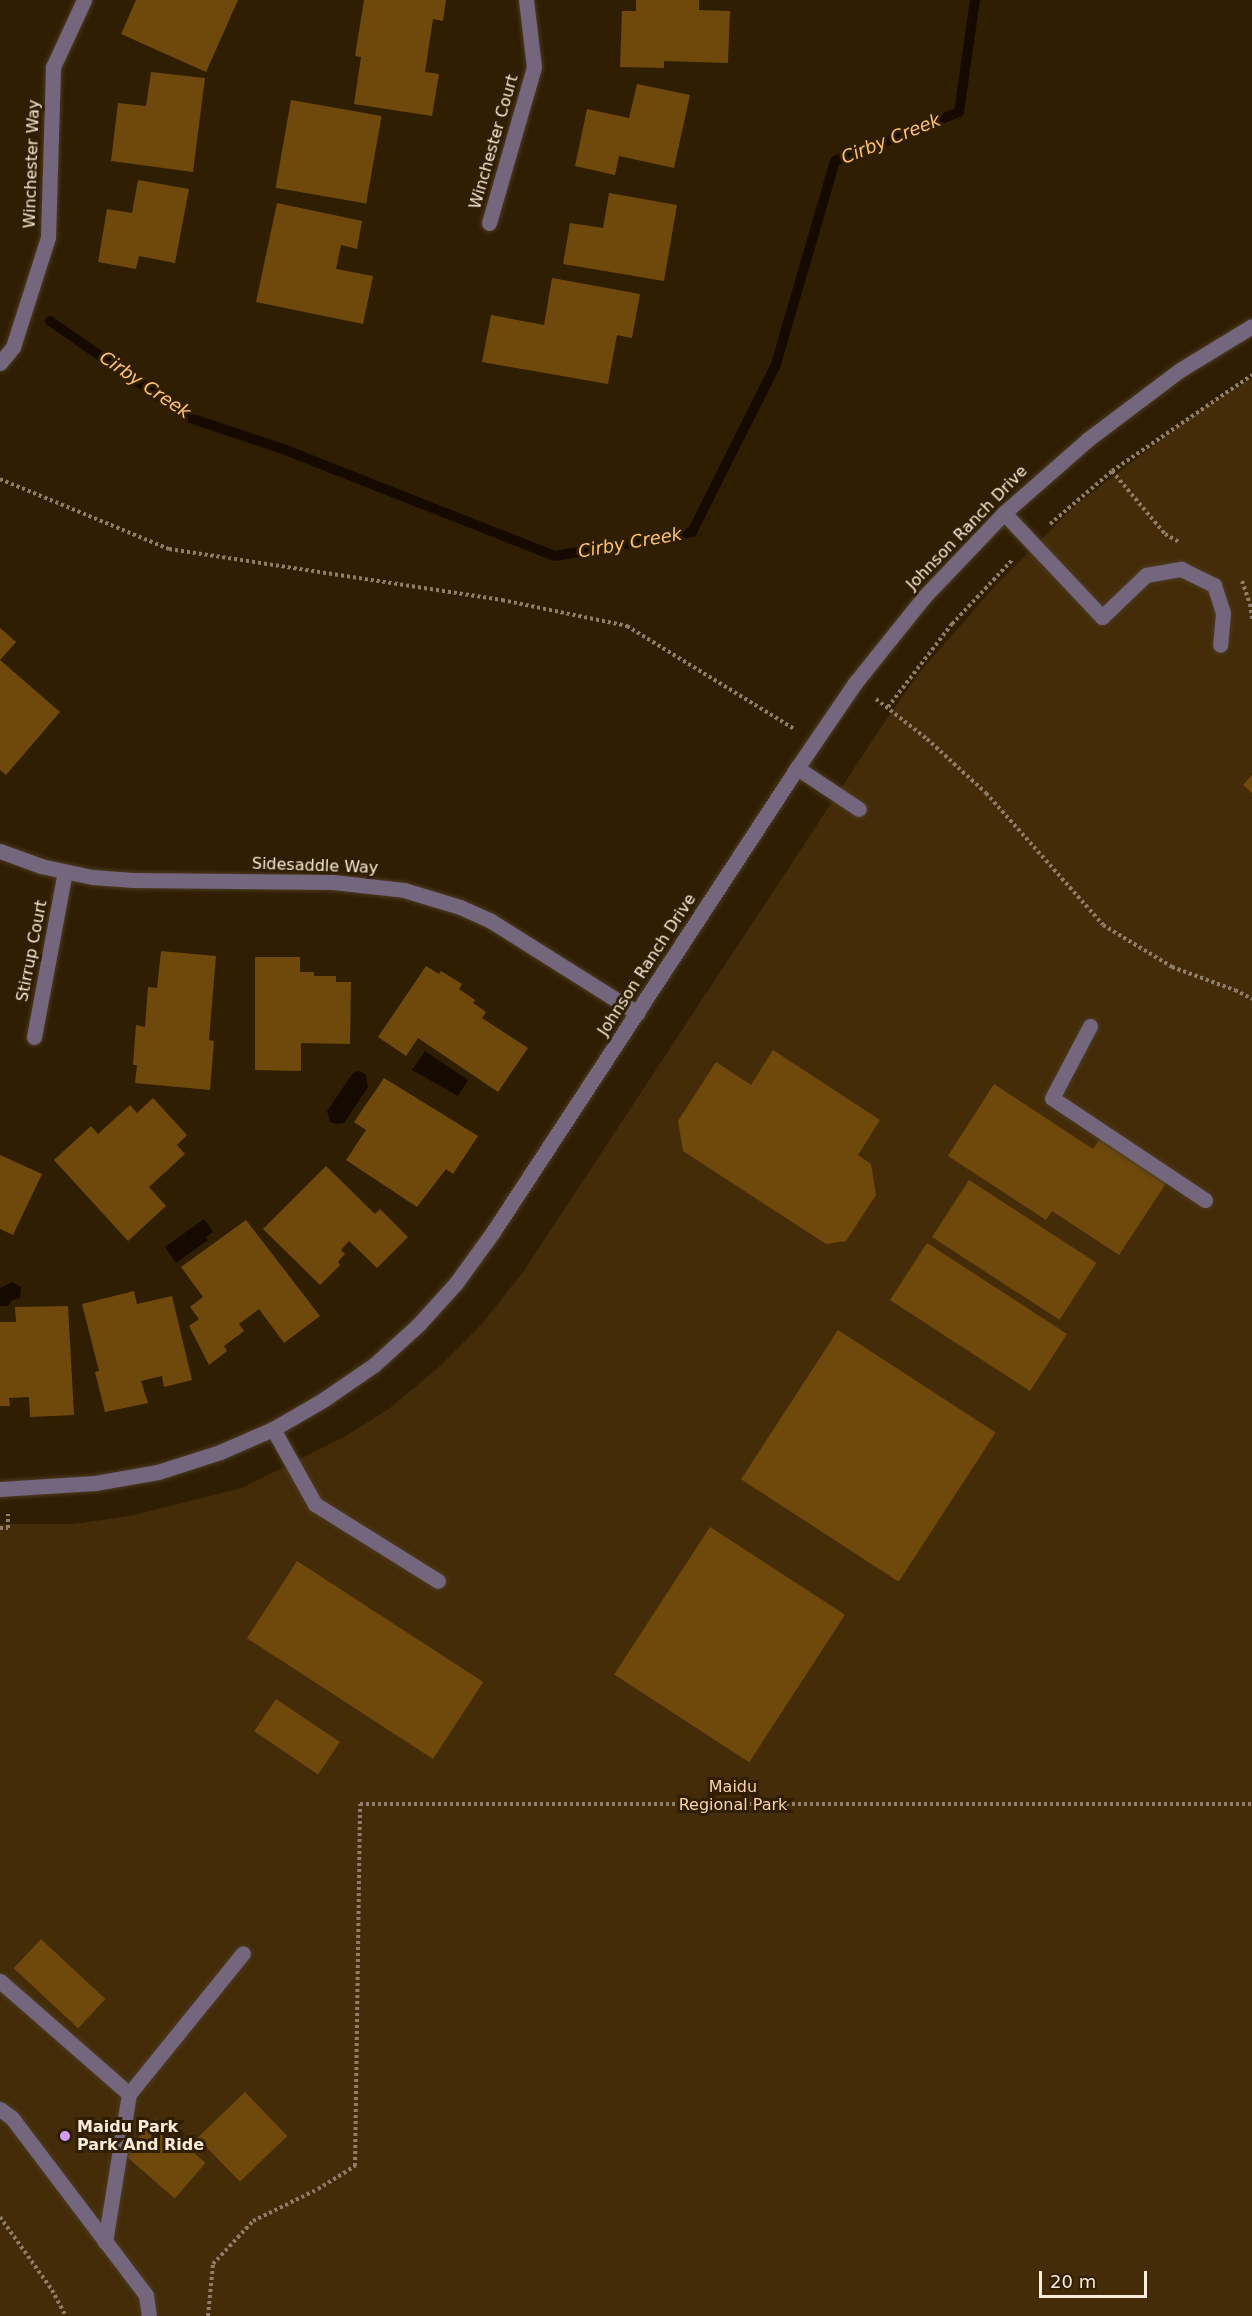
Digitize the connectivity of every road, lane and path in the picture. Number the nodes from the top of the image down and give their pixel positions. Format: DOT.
graph roads {
  1 [pos="84,0"];
  2 [pos="526,0"];
  3 [pos="489,223"];
  4 [pos="1252,326"];
  5 [pos="0,363"];
  6 [pos="0,479"];
  7 [pos="1004,513"];
  8 [pos="1220,645"];
  9 [pos="855,683"];
  10 [pos="815,742"];
  11 [pos="797,768"];
  12 [pos="859,809"];
  13 [pos="0,851"];
  14 [pos="65,872"];
  15 [pos="1252,999"];
  16 [pos="637,1013"];
  17 [pos="1090,1026"];
  18 [pos="34,1037"];
  19 [pos="1205,1200"];
  20 [pos="273,1429"];
  21 [pos="0,1489"];
  22 [pos="438,1581"];
  23 [pos="1252,1804"];
  24 [pos="243,1953"];
  25 [pos="0,1981"];
  26 [pos="129,2094"];
  27 [pos="0,2109"];
  28 [pos="0,2217"];
  29 [pos="105,2242"];
  30 [pos="66,2316"];
  31 [pos="149,2316"];
  32 [pos="208,2316"];
  1 -- 5 [label="street, Winchester Way"];
  2 -- 3 [label="street, Winchester Court"];
  4 -- 7 [label="street, Johnson Ranch Drive"];
  6 -- 10 [label="path"];
  7 -- 8 [label="street"];
  7 -- 9 [label="street, Johnson Ranch Drive"];
  9 -- 10 [label="street, Johnson Ranch Drive"];
  9 -- 15 [label="path"];
  10 -- 11 [label="street, Johnson Ranch Drive"];
  11 -- 12 [label="street"];
  11 -- 16 [label="street, Johnson Ranch Drive"];
  13 -- 14 [label="street, Sidesaddle Way"];
  14 -- 16 [label="street, Sidesaddle Way"];
  14 -- 18 [label="street, Stirrup Court"];
  16 -- 20 [label="street, Johnson Ranch Drive"];
  17 -- 19 [label="street"];
  20 -- 21 [label="street, Johnson Ranch Drive"];
  20 -- 22 [label="street"];
  23 -- 32 [label="path"];
  24 -- 26 [label="street"];
  25 -- 26 [label="street"];
  26 -- 29 [label="street"];
  27 -- 29 [label="street"];
  28 -- 30 [label="path"];
  29 -- 31 [label="street"];
}
